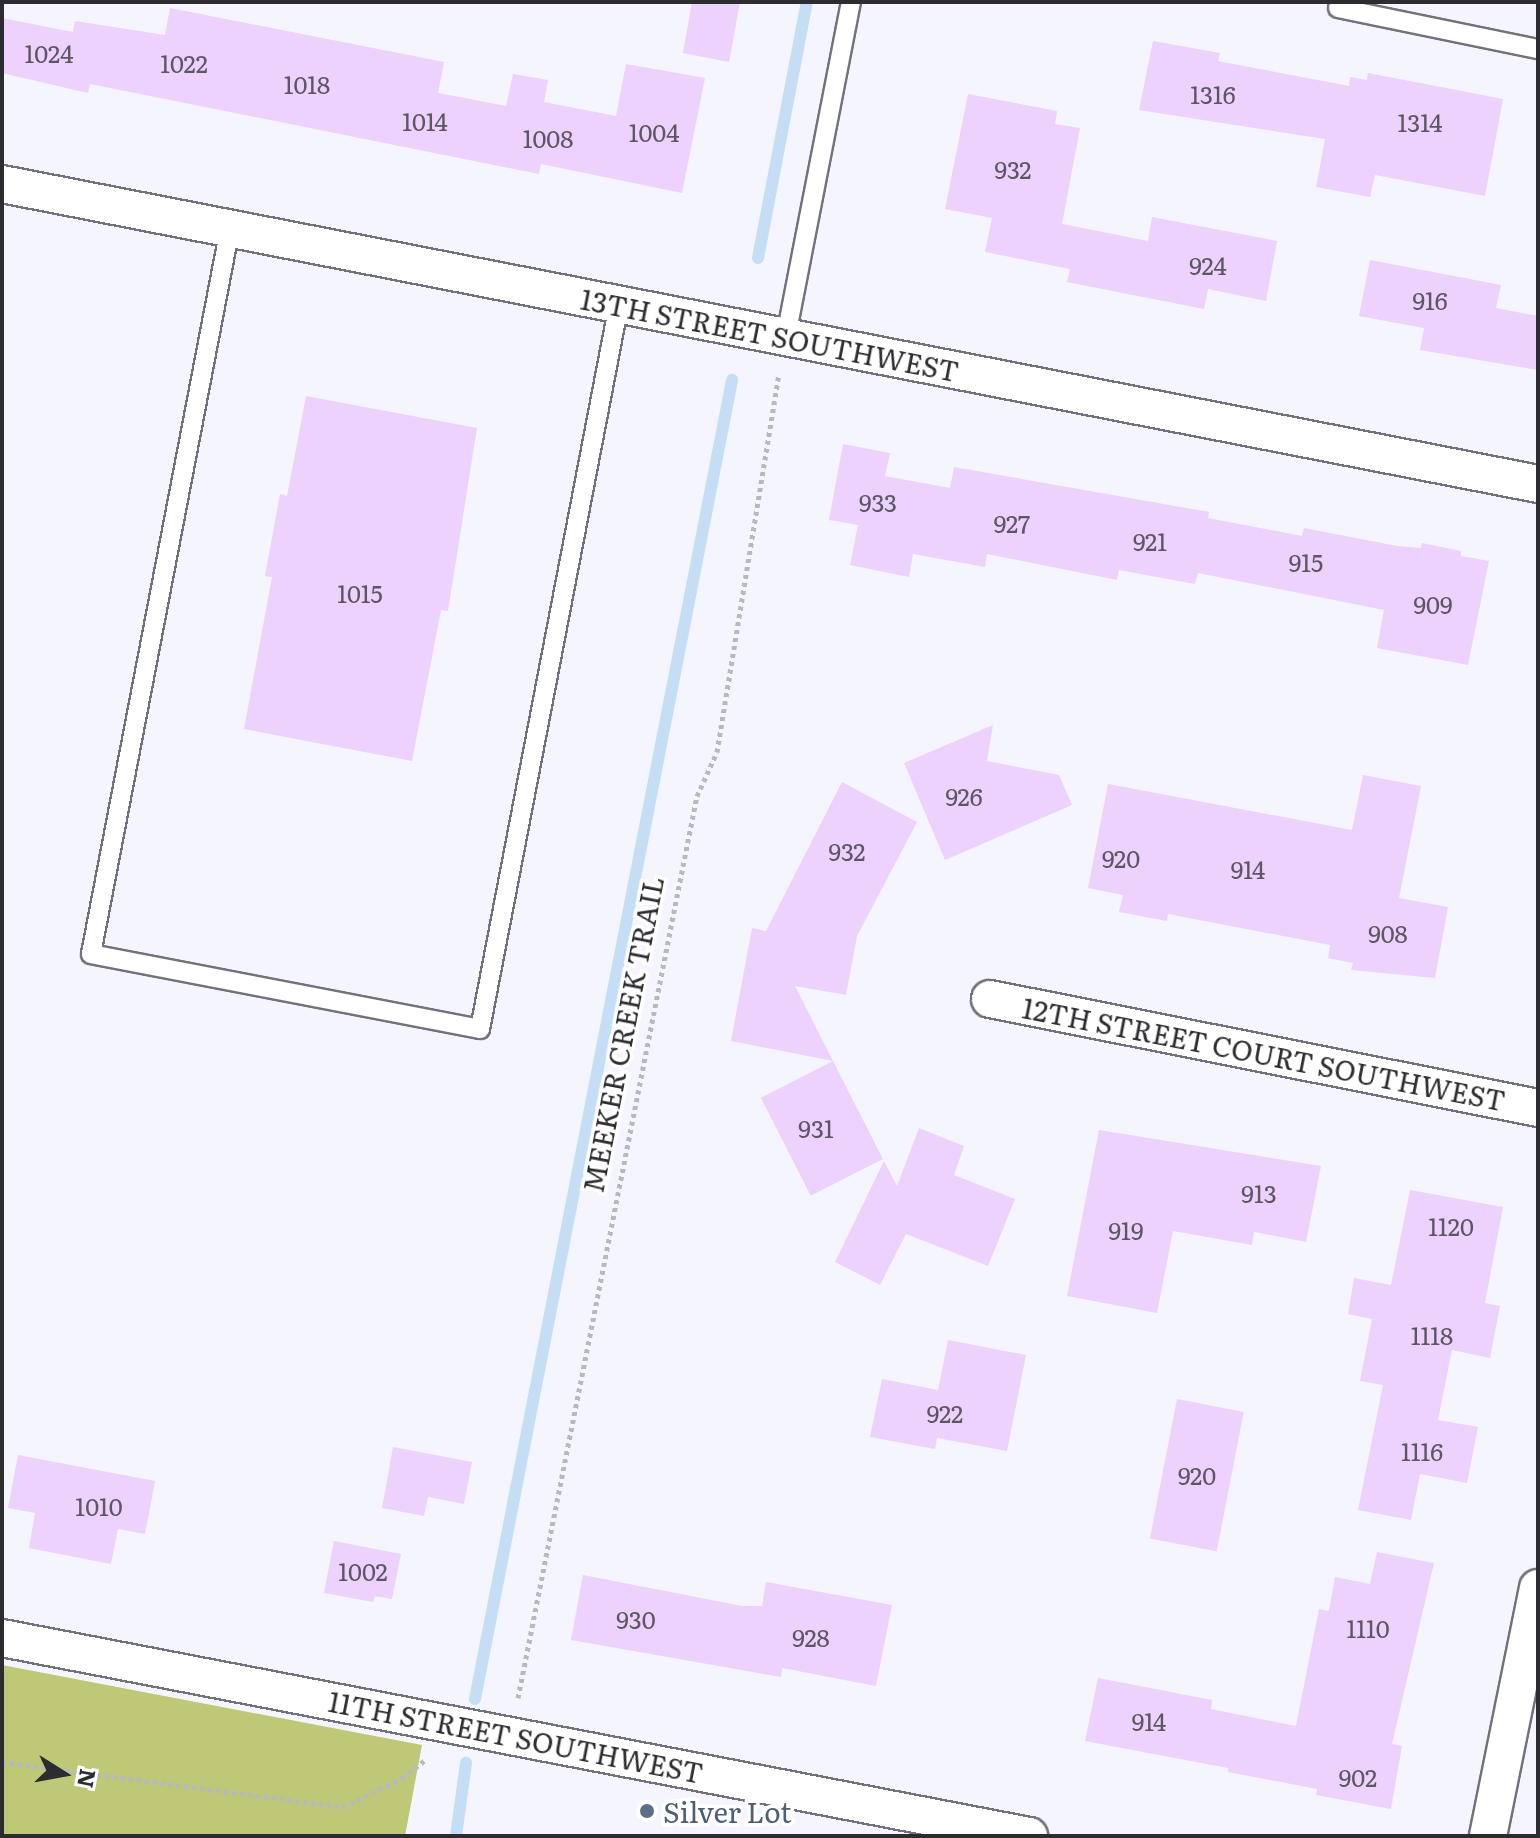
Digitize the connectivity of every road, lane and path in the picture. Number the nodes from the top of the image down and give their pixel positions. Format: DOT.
graph roads {
  1 [pos="851,2"];
  2 [pos="1338,8"];
  3 [pos="1538,49"];
  4 [pos="2,184"];
  5 [pos="230,228"];
  6 [pos="619,304"];
  7 [pos="783,351"];
  8 [pos="1538,484"];
  9 [pos="990,999"];
  10 [pos="1538,1108"];
  11 [pos="1538,1588"];
  12 [pos="2,1638"];
  13 [pos="515,1715"];
  14 [pos="430,1756"];
  15 [pos="2,1762"];
  16 [pos="1029,1836"];
  17 [pos="1488,1836"];
  1 -- 7 [label="lane"];
  2 -- 3 [label="lane"];
  4 -- 5 [label="street, 13TH STREET SOUTHWEST"];
  5 -- 6 [label="street, 13TH STREET SOUTHWEST"];
  5 -- 6 [label="lane"];
  6 -- 7 [label="street, 13TH STREET SOUTHWEST"];
  7 -- 8 [label="street, 13TH STREET SOUTHWEST"];
  7 -- 13 [label="path, MEEKER CREEK TRAIL"];
  9 -- 10 [label="street, 12TH STREET COURT SOUTHWEST"];
  11 -- 17 [label="street"];
  12 -- 16 [label="street, 11TH STREET SOUTHWEST"];
  14 -- 15 [label="path"];
}
